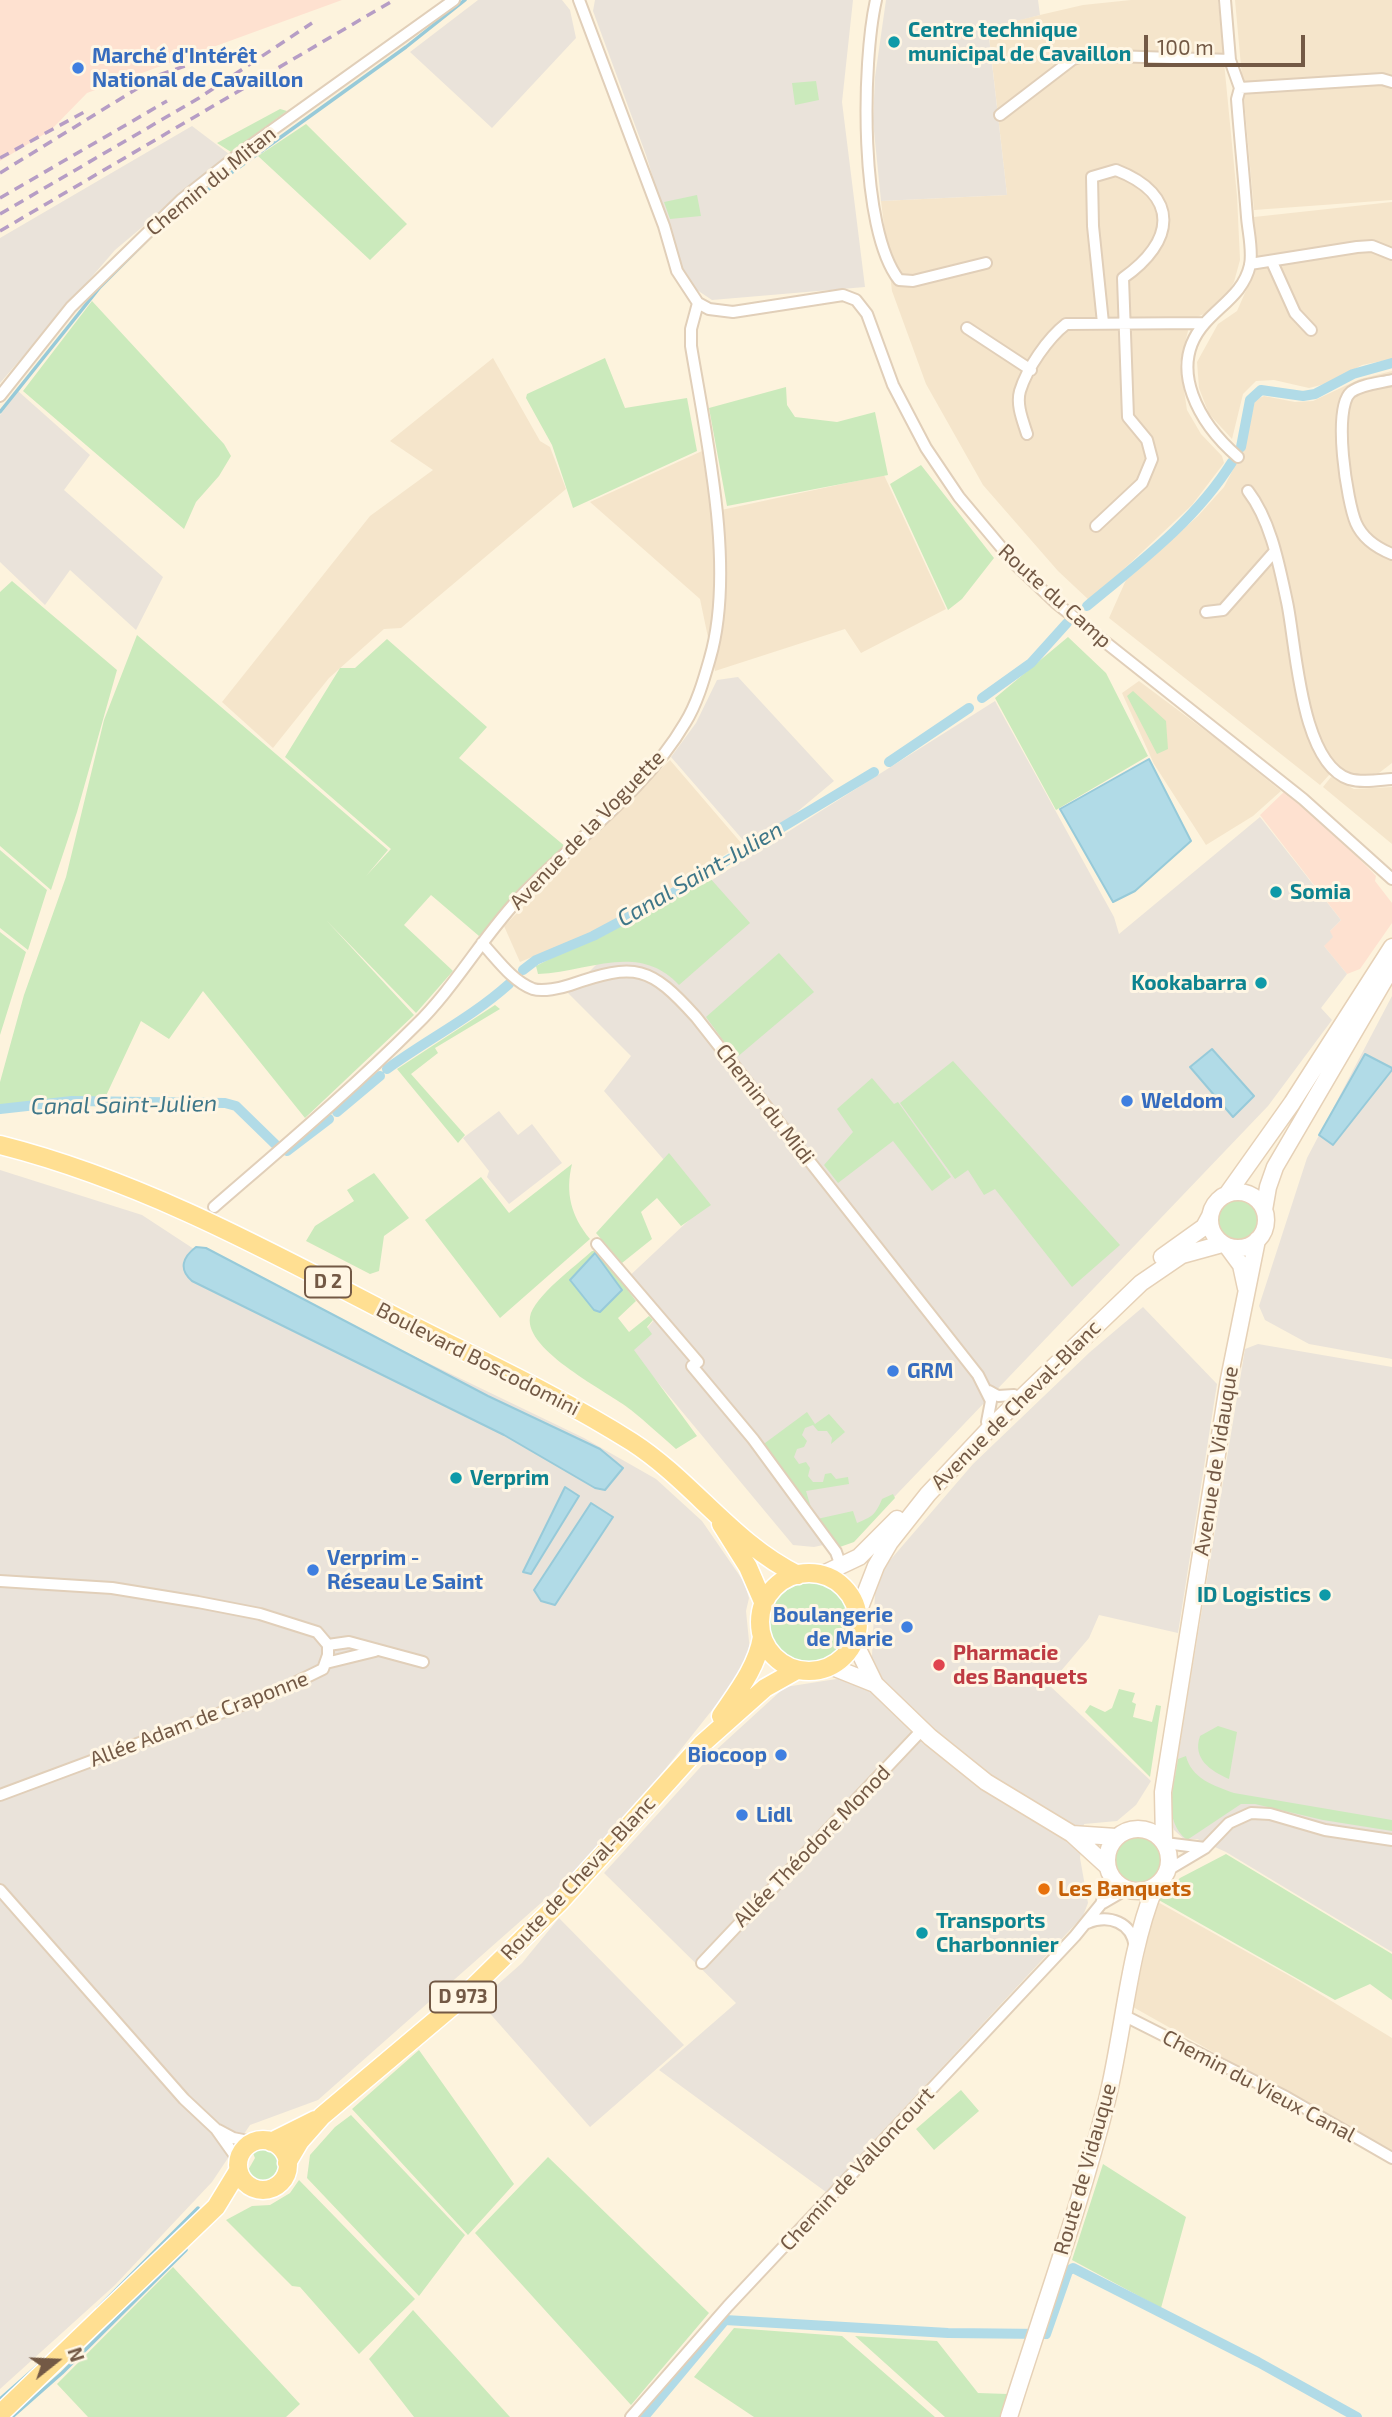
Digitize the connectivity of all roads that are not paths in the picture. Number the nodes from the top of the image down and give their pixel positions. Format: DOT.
graph roads {
  1 [pos="454,0"];
  2 [pos="579,0"];
  3 [pos="876,0"];
  4 [pos="1225,0"];
  5 [pos="1230,60"];
  6 [pos="1392,82"];
  7 [pos="1240,88"];
  8 [pos="1000,115"];
  9 [pos="1392,254"];
  10 [pos="1272,262"];
  11 [pos="986,263"];
  12 [pos="1250,264"];
  13 [pos="698,303"];
  14 [pos="1103,323"];
  15 [pos="1124,323"];
  16 [pos="1205,323"];
  17 [pos="967,328"];
  18 [pos="1311,330"];
  19 [pos="1031,370"];
  20 [pos="1392,380"];
  21 [pos="0,396"];
  22 [pos="1027,434"];
  23 [pos="1238,457"];
  24 [pos="1248,491"];
  25 [pos="1096,526"];
  26 [pos="1275,551"];
  27 [pos="1392,554"];
  28 [pos="1206,612"];
  29 [pos="1391,779"];
  30 [pos="1392,879"];
  31 [pos="482,943"];
  32 [pos="1392,947"];
  33 [pos="1392,967"];
  34 [pos="0,1146"];
  35 [pos="1228,1193"];
  36 [pos="214,1208"];
  37 [pos="1264,1210"];
  38 [pos="1210,1216"];
  39 [pos="1258,1241"];
  40 [pos="597,1244"];
  41 [pos="1225,1245"];
  42 [pos="1247,1298"];
  43 [pos="989,1391"];
  44 [pos="1014,1395"];
  45 [pos="987,1422"];
  46 [pos="707,1504"];
  47 [pos="841,1566"];
  48 [pos="798,1575"];
  49 [pos="821,1575"];
  50 [pos="0,1581"];
  51 [pos="764,1604"];
  52 [pos="857,1615"];
  53 [pos="762,1637"];
  54 [pos="854,1641"];
  55 [pos="328,1645"];
  56 [pos="377,1650"];
  57 [pos="424,1662"];
  58 [pos="326,1663"];
  59 [pos="830,1666"];
  60 [pos="797,1670"];
  61 [pos="875,1684"];
  62 [pos="922,1730"];
  63 [pos="702,1744"];
  64 [pos="1163,1792"];
  65 [pos="2,1793"];
  66 [pos="1132,1828"];
  67 [pos="1072,1834"];
  68 [pos="1116,1837"];
  69 [pos="1392,1840"];
  70 [pos="1165,1842"];
  71 [pos="1205,1848"];
  72 [pos="1109,1870"];
  73 [pos="1168,1870"];
  74 [pos="1155,1887"];
  75 [pos="0,1890"];
  76 [pos="1130,1890"];
  77 [pos="1101,1904"];
  78 [pos="1144,1917"];
  79 [pos="1085,1924"];
  80 [pos="1136,1955"];
  81 [pos="702,1963"];
  82 [pos="1125,2016"];
  83 [pos="322,2116"];
  84 [pos="216,2129"];
  85 [pos="262,2142"];
  86 [pos="1392,2158"];
  87 [pos="287,2163"];
  88 [pos="238,2165"];
  89 [pos="254,2188"];
  90 [pos="216,2207"];
  91 [pos="0,2414"];
  92 [pos="1010,2416"];
  93 [pos="631,2417"];
  1 -- 21 [label="street, Chemin du Mitan"];
  2 -- 13 [label="street"];
  3 -- 11 [label="street"];
  4 -- 5 [label="street"];
  5 -- 7 [label="street"];
  5 -- 8 [label="street"];
  6 -- 7 [label="street"];
  7 -- 12 [label="street"];
  9 -- 10 [label="street"];
  10 -- 12 [label="street"];
  10 -- 18 [label="street"];
  12 -- 16 [label="street"];
  13 -- 30 [label="street, Route du Camp"];
  13 -- 31 [label="street, Avenue de la Voguette"];
  14 -- 15 [label="street"];
  14 -- 15 [label="street"];
  14 -- 19 [label="street"];
  15 -- 16 [label="street"];
  15 -- 25 [label="street"];
  16 -- 23 [label="street"];
  17 -- 19 [label="street"];
  19 -- 22 [label="street"];
  20 -- 27 [label="street"];
  24 -- 26 [label="street"];
  26 -- 28 [label="street"];
  26 -- 29 [label="street"];
  31 -- 36 [label="street, Avenue de la Voguette"];
  31 -- 43 [label="street, Chemin du Midi"];
  32 -- 35 [label="street"];
  33 -- 37 [label="street"];
  34 -- 46 [label="main road, Boulevard Boscodomini / D 2"];
  35 -- 37 [label="street"];
  35 -- 38 [label="street"];
  37 -- 39 [label="street"];
  38 -- 41 [label="street"];
  38 -- 44 [label="street, Avenue de Cheval-Blanc"];
  39 -- 41 [label="street"];
  39 -- 42 [label="street, Avenue de Vidauque"];
  40 -- 47 [label="street"];
  41 -- 42 [label="street, Avenue de Vidauque"];
  41 -- 52 [label="street, Avenue de Cheval-Blanc"];
  42 -- 64 [label="street, Avenue de Vidauque"];
  43 -- 44 [label="street"];
  43 -- 45 [label="street"];
  44 -- 45 [label="street, Avenue de Cheval-Blanc"];
  45 -- 47 [label="street, Avenue de Cheval-Blanc"];
  46 -- 48 [label="main road, Boulevard Boscodomini / D 2"];
  46 -- 51 [label="main road, Boulevard Boscodomini / D 2"];
  47 -- 49 [label="street, Avenue de Cheval-Blanc"];
  48 -- 49 [label="main road"];
  48 -- 51 [label="main road"];
  49 -- 52 [label="main road"];
  50 -- 55 [label="street"];
  51 -- 53 [label="main road"];
  52 -- 54 [label="main road"];
  53 -- 60 [label="main road"];
  53 -- 63 [label="main road, D 973"];
  54 -- 59 [label="main road"];
  54 -- 61 [label="street"];
  55 -- 56 [label="street"];
  55 -- 58 [label="street, Allée Adam de Craponne"];
  56 -- 57 [label="street"];
  56 -- 58 [label="street"];
  58 -- 65 [label="street, Allée Adam de Craponne"];
  59 -- 60 [label="main road"];
  59 -- 61 [label="street"];
  60 -- 63 [label="main road, D 973"];
  61 -- 62 [label="street"];
  62 -- 67 [label="street"];
  62 -- 81 [label="street, Allée Théodore Monod"];
  63 -- 83 [label="main road, Route de Cheval-Blanc / D 973"];
  64 -- 66 [label="street, Avenue de Vidauque"];
  64 -- 70 [label="street, Avenue de Vidauque"];
  66 -- 68 [label="street"];
  66 -- 70 [label="street"];
  67 -- 68 [label="street"];
  67 -- 72 [label="street"];
  68 -- 72 [label="street"];
  69 -- 71 [label="street"];
  70 -- 71 [label="street"];
  70 -- 73 [label="street"];
  71 -- 73 [label="street"];
  72 -- 76 [label="street"];
  72 -- 77 [label="street, Chemin de Valloncourt"];
  73 -- 74 [label="street"];
  74 -- 76 [label="street"];
  74 -- 78 [label="street, Route de Vidauque"];
  75 -- 84 [label="street"];
  76 -- 77 [label="street, Chemin de Valloncourt"];
  76 -- 78 [label="street"];
  77 -- 79 [label="street, Chemin de Valloncourt"];
  78 -- 80 [label="street, Route de Vidauque"];
  79 -- 80 [label="street"];
  79 -- 93 [label="street, Chemin de Valloncourt"];
  80 -- 82 [label="street, Route de Vidauque"];
  82 -- 86 [label="street, Chemin du Vieux Canal"];
  82 -- 92 [label="street, Route de Vidauque"];
  83 -- 85 [label="main road, Route de Cheval-Blanc / D 973"];
  83 -- 87 [label="main road, Route de Cheval-Blanc / D 973"];
  84 -- 85 [label="street"];
  84 -- 88 [label="street"];
  85 -- 87 [label="main road"];
  85 -- 88 [label="main road"];
  87 -- 89 [label="main road"];
  88 -- 89 [label="main road"];
  88 -- 90 [label="main road"];
  89 -- 90 [label="main road"];
  90 -- 91 [label="main road"];
}
